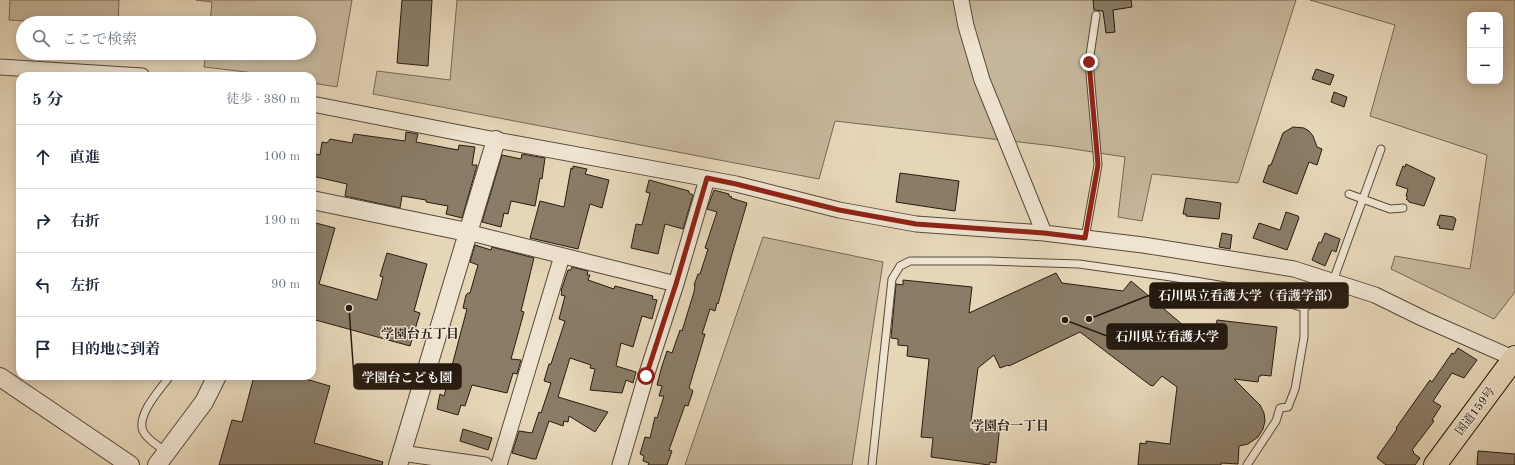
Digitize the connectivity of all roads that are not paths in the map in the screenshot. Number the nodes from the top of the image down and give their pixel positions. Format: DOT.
graph roads {
  1 [pos="961,0"];
  2 [pos="1096,15"];
  3 [pos="0,67"];
  4 [pos="79,72"];
  5 [pos="316,105"];
  6 [pos="496,140"];
  7 [pos="1381,150"];
  8 [pos="707,178"];
  9 [pos="1349,194"];
  10 [pos="1363,200"];
  11 [pos="316,201"];
  12 [pos="1402,208"];
  13 [pos="467,232"];
  14 [pos="1044,233"];
  15 [pos="1085,238"];
  16 [pos="562,256"];
  17 [pos="1333,281"];
  18 [pos="676,284"];
  19 [pos="1304,308"];
  20 [pos="1514,358"];
  21 [pos="0,377"];
  22 [pos="167,380"];
  23 [pos="215,380"];
  24 [pos="162,459"];
  25 [pos="399,459"];
  26 [pos="130,465"];
  27 [pos="485,465"];
  28 [pos="499,465"];
  29 [pos="620,465"];
  30 [pos="872,465"];
  31 [pos="1247,465"];
  32 [pos="1435,465"];
  1 -- 14 [label="street"];
  2 -- 15 [label="lane"];
  3 -- 4 [label="street"];
  5 -- 6 [label="street"];
  6 -- 8 [label="street"];
  6 -- 13 [label="street"];
  7 -- 10 [label="lane"];
  8 -- 14 [label="street"];
  8 -- 18 [label="street"];
  9 -- 10 [label="lane"];
  10 -- 12 [label="lane"];
  10 -- 17 [label="lane"];
  11 -- 13 [label="street"];
  13 -- 16 [label="street"];
  13 -- 25 [label="street"];
  14 -- 15 [label="street"];
  15 -- 17 [label="street"];
  16 -- 18 [label="street"];
  16 -- 28 [label="street"];
  17 -- 19 [label="lane"];
  17 -- 20 [label="street"];
  18 -- 29 [label="street"];
  19 -- 30 [label="lane"];
  19 -- 31 [label="lane"];
  20 -- 32 [label="highway, 国道159号"];
  21 -- 26 [label="street"];
  22 -- 24 [label="lane"];
  23 -- 24 [label="street"];
  25 -- 27 [label="street"];
}
